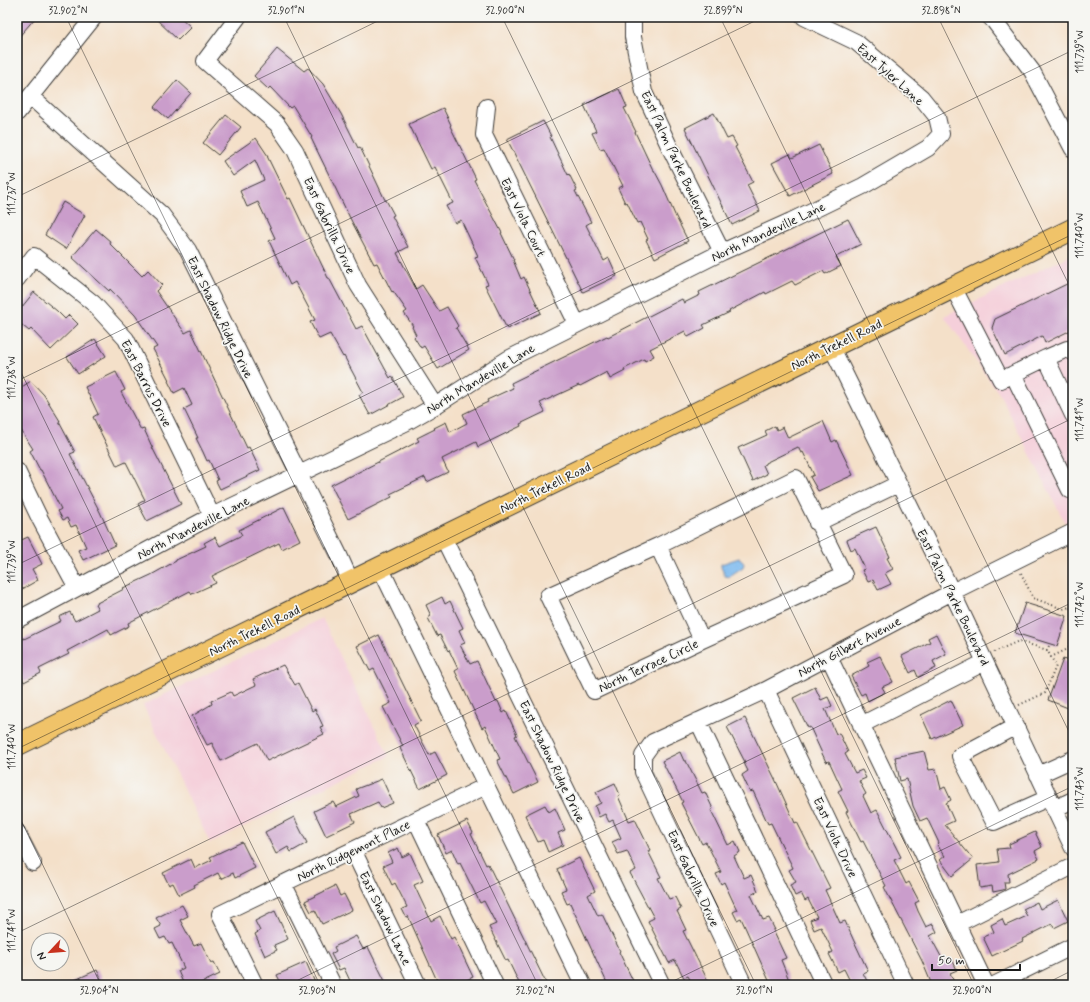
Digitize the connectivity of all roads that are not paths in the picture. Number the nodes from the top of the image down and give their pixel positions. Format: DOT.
graph roads {
  1 [pos="94,17"];
  2 [pos="238,17"];
  3 [pos="633,17"];
  4 [pos="804,17"];
  5 [pos="990,17"];
  6 [pos="31,97"];
  7 [pos="487,107"];
  8 [pos="17,114"];
  9 [pos="941,134"];
  10 [pos="1073,149"];
  11 [pos="1073,229"];
  12 [pos="722,252"];
  13 [pos="17,279"];
  14 [pos="953,287"];
  15 [pos="577,324"];
  16 [pos="831,346"];
  17 [pos="1073,352"];
  18 [pos="1046,358"];
  19 [pos="1013,374"];
  20 [pos="435,406"];
  21 [pos="1073,415"];
  22 [pos="17,471"];
  23 [pos="299,474"];
  24 [pos="898,484"];
  25 [pos="1073,488"];
  26 [pos="212,516"];
  27 [pos="818,523"];
  28 [pos="1073,532"];
  29 [pos="444,537"];
  30 [pos="658,546"];
  31 [pos="380,567"];
  32 [pos="351,582"];
  33 [pos="77,588"];
  34 [pos="952,592"];
  35 [pos="17,620"];
  36 [pos="702,640"];
  37 [pos="829,657"];
  38 [pos="984,660"];
  39 [pos="766,690"];
  40 [pos="698,721"];
  41 [pos="861,725"];
  42 [pos="1016,726"];
  43 [pos="17,745"];
  44 [pos="1073,758"];
  45 [pos="643,772"];
  46 [pos="1038,775"];
  47 [pos="486,786"];
  48 [pos="1073,800"];
  49 [pos="1051,804"];
  50 [pos="416,820"];
  51 [pos="17,832"];
  52 [pos="1073,848"];
  53 [pos="353,850"];
  54 [pos="33,862"];
  55 [pos="1073,866"];
  56 [pos="283,884"];
  57 [pos="957,924"];
  58 [pos="1073,946"];
  59 [pos="255,985"];
  60 [pos="333,985"];
  61 [pos="418,985"];
  62 [pos="495,985"];
  63 [pos="582,985"];
  64 [pos="662,985"];
  65 [pos="744,985"];
  66 [pos="824,985"];
  67 [pos="906,985"];
  68 [pos="986,985"];
  69 [pos="994,985"];
  1 -- 6 [label="street"];
  2 -- 20 [label="street, East Gabrilla Drive"];
  3 -- 12 [label="street, East Palm Parke Boulevard"];
  4 -- 9 [label="street, East Tyler Lane"];
  5 -- 10 [label="street"];
  6 -- 8 [label="street"];
  6 -- 23 [label="street, East Shadow Ridge Drive"];
  7 -- 15 [label="street, East Viola Court"];
  9 -- 12 [label="street, North Mandeville Lane"];
  11 -- 14 [label="main road, North Trekell Road"];
  12 -- 15 [label="street, North Mandeville Lane"];
  13 -- 26 [label="street, East Barrus Drive"];
  14 -- 16 [label="main road, North Trekell Road"];
  14 -- 19 [label="street"];
  15 -- 20 [label="street, North Mandeville Lane"];
  16 -- 24 [label="street, East Palm Parke Boulevard"];
  16 -- 29 [label="main road, North Trekell Road"];
  17 -- 18 [label="street"];
  18 -- 19 [label="street"];
  18 -- 21 [label="street"];
  19 -- 25 [label="street"];
  20 -- 23 [label="street, North Mandeville Lane"];
  22 -- 33 [label="street"];
  23 -- 26 [label="street, North Mandeville Lane"];
  23 -- 32 [label="street, East Shadow Ridge Drive"];
  24 -- 27 [label="street"];
  24 -- 34 [label="street, East Palm Parke Boulevard"];
  26 -- 33 [label="street, North Mandeville Lane"];
  27 -- 30 [label="street, North Terrace Circle"];
  27 -- 36 [label="street, North Terrace Circle"];
  28 -- 34 [label="street, North Gilbert Avenue"];
  29 -- 31 [label="main road, North Trekell Road"];
  29 -- 64 [label="street, East Shadow Ridge Drive"];
  30 -- 36 [label="street"];
  30 -- 36 [label="street, North Terrace Circle"];
  31 -- 32 [label="main road, North Trekell Road"];
  31 -- 47 [label="street"];
  32 -- 43 [label="main road, North Trekell Road"];
  33 -- 35 [label="street, North Mandeville Lane"];
  34 -- 37 [label="street, North Gilbert Avenue"];
  34 -- 38 [label="street, East Palm Parke Boulevard"];
  37 -- 39 [label="street, North Gilbert Avenue"];
  37 -- 41 [label="street"];
  38 -- 41 [label="street"];
  38 -- 42 [label="street, East Palm Parke Boulevard"];
  39 -- 40 [label="street, North Gilbert Avenue"];
  39 -- 67 [label="street, East Viola Drive"];
  40 -- 45 [label="street, North Gilbert Avenue"];
  40 -- 66 [label="street"];
  41 -- 57 [label="street"];
  42 -- 46 [label="street, East Palm Parke Boulevard"];
  42 -- 49 [label="street"];
  44 -- 46 [label="street"];
  45 -- 65 [label="street, East Gabrilla Drive"];
  46 -- 49 [label="street, East Palm Parke Boulevard"];
  47 -- 50 [label="street, North Ridgemont Place"];
  47 -- 63 [label="street"];
  48 -- 49 [label="street"];
  49 -- 52 [label="street, East Palm Parke Boulevard"];
  50 -- 53 [label="street, North Ridgemont Place"];
  50 -- 62 [label="street"];
  51 -- 54 [label="street"];
  53 -- 56 [label="street, North Ridgemont Place"];
  53 -- 61 [label="street, East Shadow Lane"];
  55 -- 57 [label="street"];
  56 -- 59 [label="street, North Ridgemont Place"];
  56 -- 60 [label="street"];
  57 -- 68 [label="street"];
  58 -- 69 [label="street"];
}
